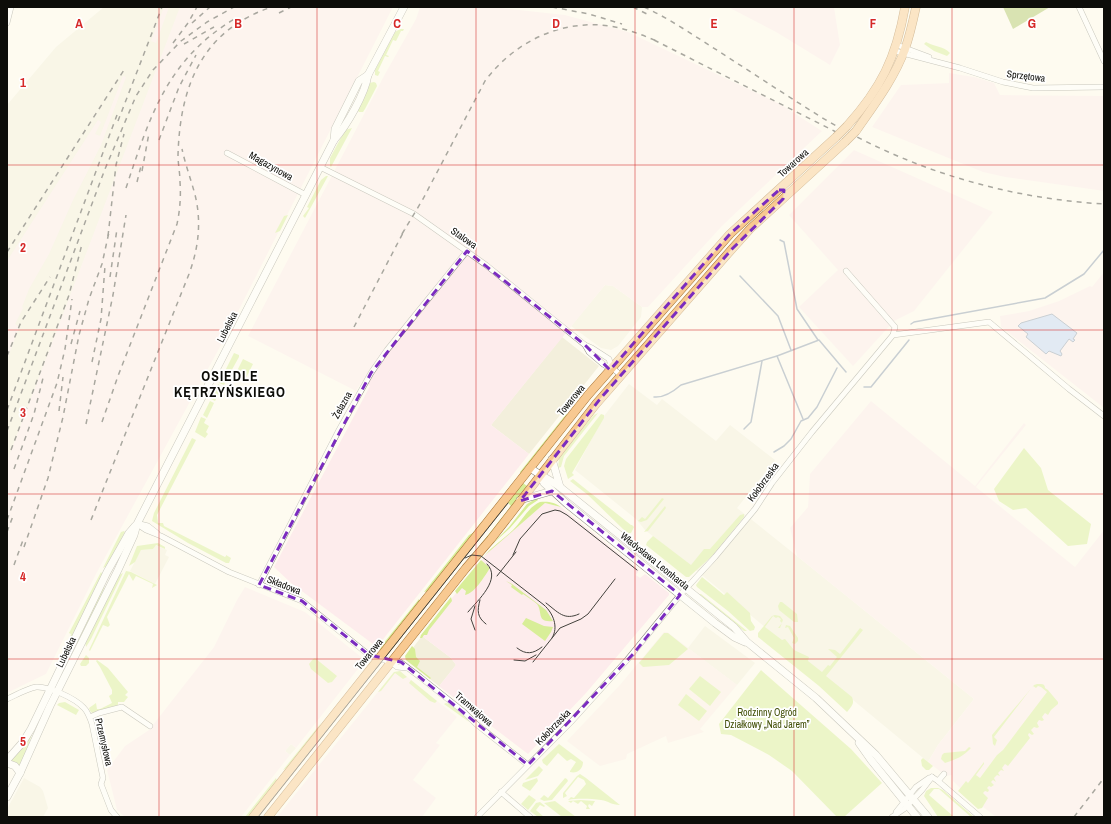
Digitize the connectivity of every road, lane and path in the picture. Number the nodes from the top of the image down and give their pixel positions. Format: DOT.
graph roads {
  1 [pos="11,7"];
  2 [pos="404,7"];
  3 [pos="905,7"];
  4 [pos="916,7"];
  5 [pos="1079,7"];
  6 [pos="7,23"];
  7 [pos="896,48"];
  8 [pos="904,51"];
  9 [pos="1104,61"];
  10 [pos="1104,87"];
  11 [pos="227,153"];
  12 [pos="320,168"];
  13 [pos="779,190"];
  14 [pos="306,195"];
  15 [pos="783,199"];
  16 [pos="467,251"];
  17 [pos="846,271"];
  18 [pos="893,335"];
  19 [pos="585,345"];
  20 [pos="624,354"];
  21 [pos="608,358"];
  22 [pos="603,364"];
  23 [pos="612,368"];
  24 [pos="621,375"];
  25 [pos="601,380"];
  26 [pos="1104,416"];
  27 [pos="552,459"];
  28 [pos="530,468"];
  29 [pos="540,475"];
  30 [pos="560,487"];
  31 [pos="552,491"];
  32 [pos="520,500"];
  33 [pos="137,524"];
  34 [pos="260,585"];
  35 [pos="686,588"];
  36 [pos="680,594"];
  37 [pos="748,642"];
  38 [pos="379,658"];
  39 [pos="391,662"];
  40 [pos="53,691"];
  41 [pos="7,699"];
  42 [pos="90,717"];
  43 [pos="150,726"];
  44 [pos="852,733"];
  45 [pos="7,762"];
  46 [pos="528,765"];
  47 [pos="20,773"];
  48 [pos="944,774"];
  49 [pos="938,781"];
  50 [pos="501,792"];
  51 [pos="7,797"];
  52 [pos="912,797"];
  53 [pos="906,803"];
  54 [pos="893,816"];
  55 [pos="116,817"];
  56 [pos="253,817"];
  57 [pos="268,817"];
  58 [pos="477,817"];
  59 [pos="530,817"];
  60 [pos="917,817"];
  61 [pos="928,817"];
  62 [pos="980,817"];
  1 -- 6 [label="street"];
  2 -- 12 [label="street, Lubelska"];
  3 -- 7 [label="main road, Towarowa"];
  4 -- 8 [label="main road, Towarowa"];
  5 -- 9 [label="street"];
  7 -- 8 [label="street, Sprzętowa"];
  7 -- 13 [label="main road, Towarowa, bridge"];
  8 -- 10 [label="street, Sprzętowa"];
  8 -- 15 [label="main road, Towarowa, bridge"];
  11 -- 14 [label="street, Magazynowa"];
  12 -- 14 [label="street, Lubelska"];
  12 -- 16 [label="street, Stalowa"];
  13 -- 15 [label="main road"];
  13 -- 20 [label="main road, Towarowa"];
  14 -- 33 [label="street, Lubelska"];
  15 -- 24 [label="main road, Towarowa"];
  16 -- 19 [label="street, Stalowa"];
  16 -- 34 [label="street, Żelazna"];
  17 -- 18 [label="street"];
  18 -- 26 [label="street"];
  18 -- 35 [label="street, Kołobrzeska"];
  19 -- 21 [label="street, Stalowa"];
  19 -- 22 [label="street, Stalowa"];
  20 -- 21 [label="street"];
  20 -- 23 [label="main road, Towarowa"];
  21 -- 23 [label="street"];
  22 -- 23 [label="street, Stalowa"];
  22 -- 25 [label="street"];
  23 -- 24 [label="street, Stalowa"];
  23 -- 25 [label="main road, Towarowa"];
  24 -- 27 [label="main road, Towarowa"];
  25 -- 28 [label="main road, Towarowa"];
  27 -- 29 [label="main road, Towarowa"];
  27 -- 30 [label="street"];
  28 -- 29 [label="street, Władysława Leonharda"];
  28 -- 38 [label="main road, Towarowa"];
  29 -- 30 [label="street, Władysława Leonharda"];
  29 -- 31 [label="street, Władysława Leonharda"];
  29 -- 32 [label="main road, Towarowa"];
  30 -- 35 [label="street, Władysława Leonharda"];
  31 -- 32 [label="street"];
  31 -- 36 [label="street, Władysława Leonharda"];
  32 -- 39 [label="main road, Towarowa"];
  33 -- 34 [label="street, Składowa"];
  33 -- 40 [label="street, Lubelska"];
  34 -- 38 [label="street, Składowa"];
  35 -- 36 [label="street, Kołobrzeska"];
  35 -- 37 [label="street, Władysława Leonharda"];
  36 -- 37 [label="street, Władysława Leonharda"];
  36 -- 46 [label="street, Kołobrzeska"];
  37 -- 44 [label="street, Władysława Leonharda"];
  38 -- 39 [label="street, Składowa"];
  38 -- 56 [label="main road, Towarowa"];
  39 -- 46 [label="street, Tramwajowa"];
  39 -- 57 [label="main road, Towarowa"];
  40 -- 41 [label="street"];
  40 -- 42 [label="street, Przemysłowa"];
  40 -- 45 [label="street, Lubelska"];
  40 -- 47 [label="street, Lubelska"];
  42 -- 43 [label="street"];
  42 -- 55 [label="street, Przemysłowa"];
  44 -- 52 [label="street, Władysława Leonharda"];
  44 -- 53 [label="street, Władysława Leonharda"];
  45 -- 47 [label="street, Lubelska"];
  46 -- 50 [label="street, Kołobrzeska"];
  47 -- 51 [label="street"];
  48 -- 49 [label="street"];
  49 -- 52 [label="street"];
  49 -- 62 [label="street"];
  50 -- 58 [label="street, Kołobrzeska"];
  50 -- 59 [label="street"];
  52 -- 53 [label="street"];
  52 -- 61 [label="street, Władysława Leonharda"];
  53 -- 54 [label="street"];
  53 -- 60 [label="street, Władysława Leonharda"];
}
